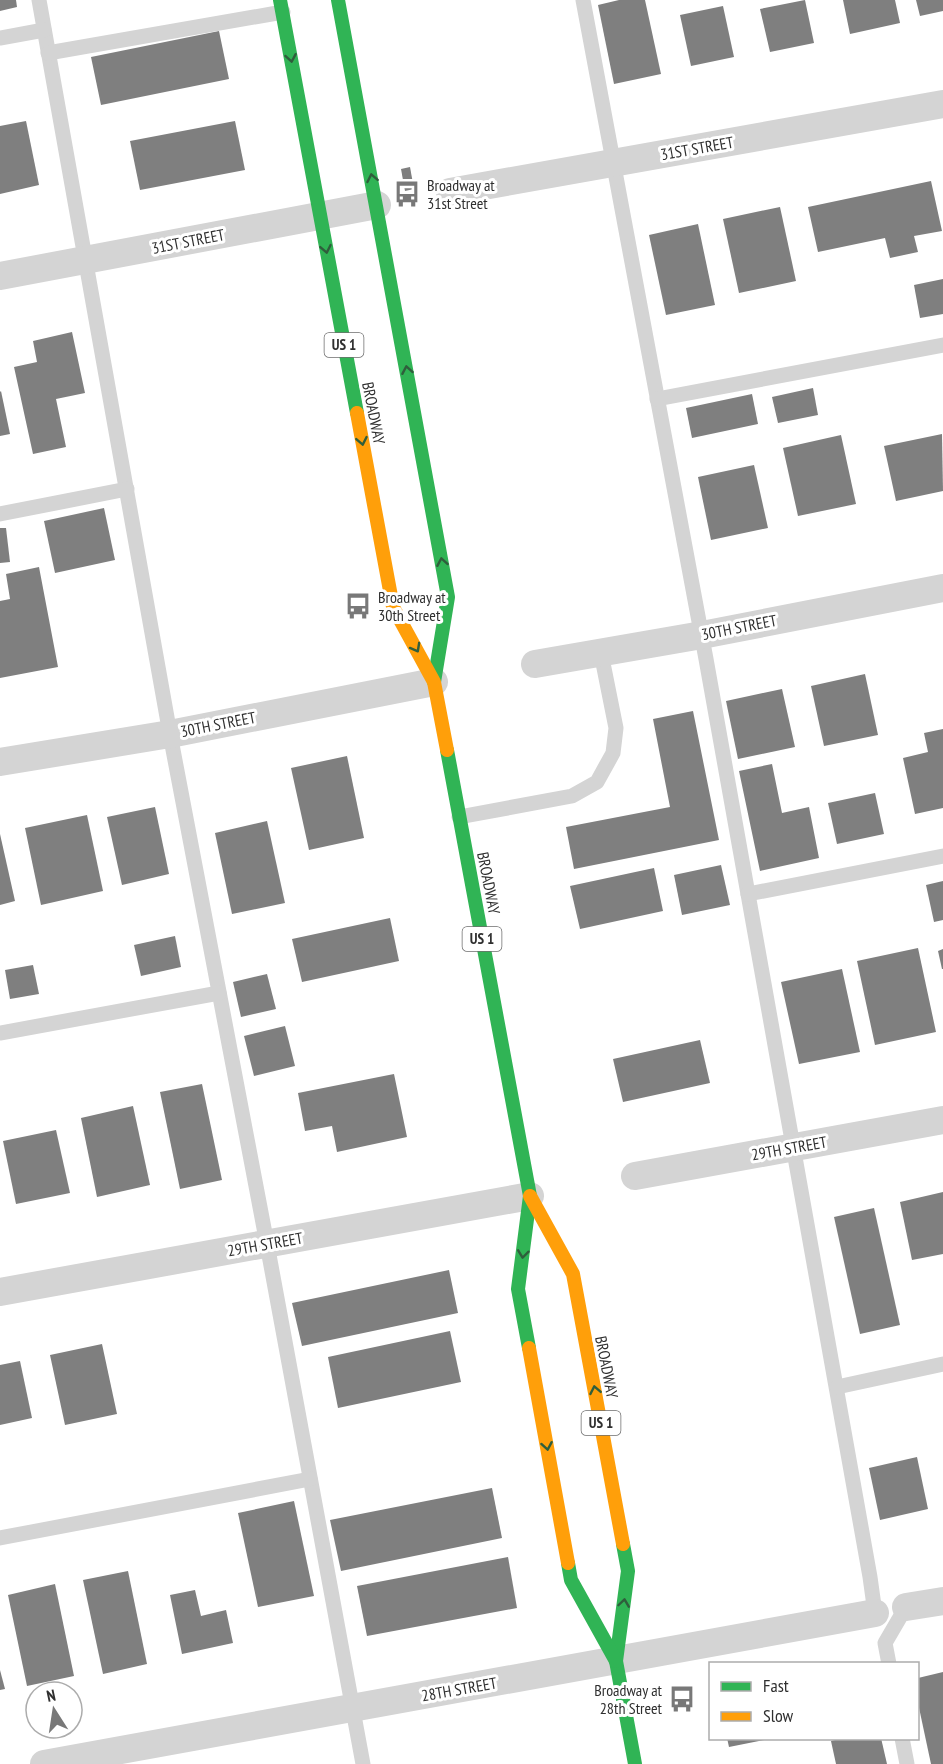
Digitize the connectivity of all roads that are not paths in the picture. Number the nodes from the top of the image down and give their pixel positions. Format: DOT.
graph roads {
  1 [pos="39,0"];
  2 [pos="338,0"];
  3 [pos="583,0"];
  4 [pos="282,6"];
  5 [pos="45,30"];
  6 [pos="0,38"];
  7 [pos="48,53"];
  8 [pos="943,104"];
  9 [pos="613,163"];
  10 [pos="450,192"];
  11 [pos="377,205"];
  12 [pos="320,216"];
  13 [pos="87,260"];
  14 [pos="0,276"];
  15 [pos="943,345"];
  16 [pos="657,399"];
  17 [pos="127,489"];
  18 [pos="0,514"];
  19 [pos="943,588"];
  20 [pos="702,635"];
  21 [pos="601,653"];
  22 [pos="535,664"];
  23 [pos="434,682"];
  24 [pos="170,734"];
  25 [pos="0,762"];
  26 [pos="459,817"];
  27 [pos="943,856"];
  28 [pos="748,894"];
  29 [pos="219,993"];
  30 [pos="0,1033"];
  31 [pos="943,1120"];
  32 [pos="794,1147"];
  33 [pos="635,1176"];
  34 [pos="530,1196"];
  35 [pos="267,1244"];
  36 [pos="0,1292"];
  37 [pos="943,1364"];
  38 [pos="837,1387"];
  39 [pos="310,1479"];
  40 [pos="0,1538"];
  41 [pos="943,1600"];
  42 [pos="906,1607"];
  43 [pos="875,1613"];
  44 [pos="616,1661"];
  45 [pos="889,1662"];
  46 [pos="353,1708"];
  47 [pos="902,1740"];
  48 [pos="44,1764"];
  49 [pos="363,1764"];
  50 [pos="634,1764"];
  51 [pos="907,1764"];
  1 -- 5 [label="lane"];
  11 -- 2 [label="main road, BROADWAY / US 1, one-way"];
  3 -- 9 [label="lane"];
  4 -- 7 [label="lane"];
  4 -- 12 [label="main road, BROADWAY / US 1, one-way"];
  5 -- 6 [label="lane"];
  5 -- 7 [label="lane"];
  7 -- 13 [label="lane"];
  8 -- 9 [label="street, 31ST STREET"];
  9 -- 10 [label="street, 31ST STREET"];
  9 -- 16 [label="lane"];
  11 -- 12 [label="street, 31ST STREET"];
  23 -- 11 [label="main road, BROADWAY / US 1, one-way"];
  12 -- 13 [label="street, 31ST STREET"];
  12 -- 23 [label="main road, BROADWAY / US 1, one-way"];
  13 -- 14 [label="street, 31ST STREET"];
  13 -- 17 [label="lane"];
  15 -- 16 [label="lane"];
  16 -- 20 [label="lane"];
  17 -- 18 [label="lane"];
  17 -- 24 [label="lane"];
  19 -- 20 [label="street, 30TH STREET"];
  20 -- 21 [label="street, 30TH STREET"];
  20 -- 28 [label="lane"];
  21 -- 22 [label="street, 30TH STREET"];
  21 -- 26 [label="lane"];
  23 -- 24 [label="street, 30TH STREET"];
  23 -- 26 [label="main road, BROADWAY / US 1"];
  24 -- 25 [label="street, 30TH STREET"];
  24 -- 29 [label="lane"];
  26 -- 34 [label="main road, BROADWAY / US 1"];
  27 -- 28 [label="lane"];
  28 -- 32 [label="lane"];
  29 -- 30 [label="lane"];
  29 -- 35 [label="lane"];
  31 -- 32 [label="street, 29TH STREET"];
  32 -- 33 [label="street, 29TH STREET"];
  32 -- 38 [label="lane"];
  34 -- 35 [label="street, 29TH STREET"];
  44 -- 34 [label="main road, BROADWAY / US 1, one-way"];
  34 -- 44 [label="main road, BROADWAY / US 1, one-way"];
  35 -- 36 [label="street, 29TH STREET"];
  35 -- 39 [label="lane"];
  37 -- 38 [label="lane"];
  38 -- 43 [label="lane"];
  39 -- 40 [label="lane"];
  39 -- 46 [label="lane"];
  41 -- 42 [label="street"];
  42 -- 45 [label="lane"];
  43 -- 44 [label="street, 28TH STREET"];
  44 -- 46 [label="street, 28TH STREET"];
  44 -- 50 [label="main road, BROADWAY / US 1"];
  46 -- 48 [label="street, 28TH STREET"];
  46 -- 49 [label="lane"];
  47 -- 51 [label="lane"];
}
